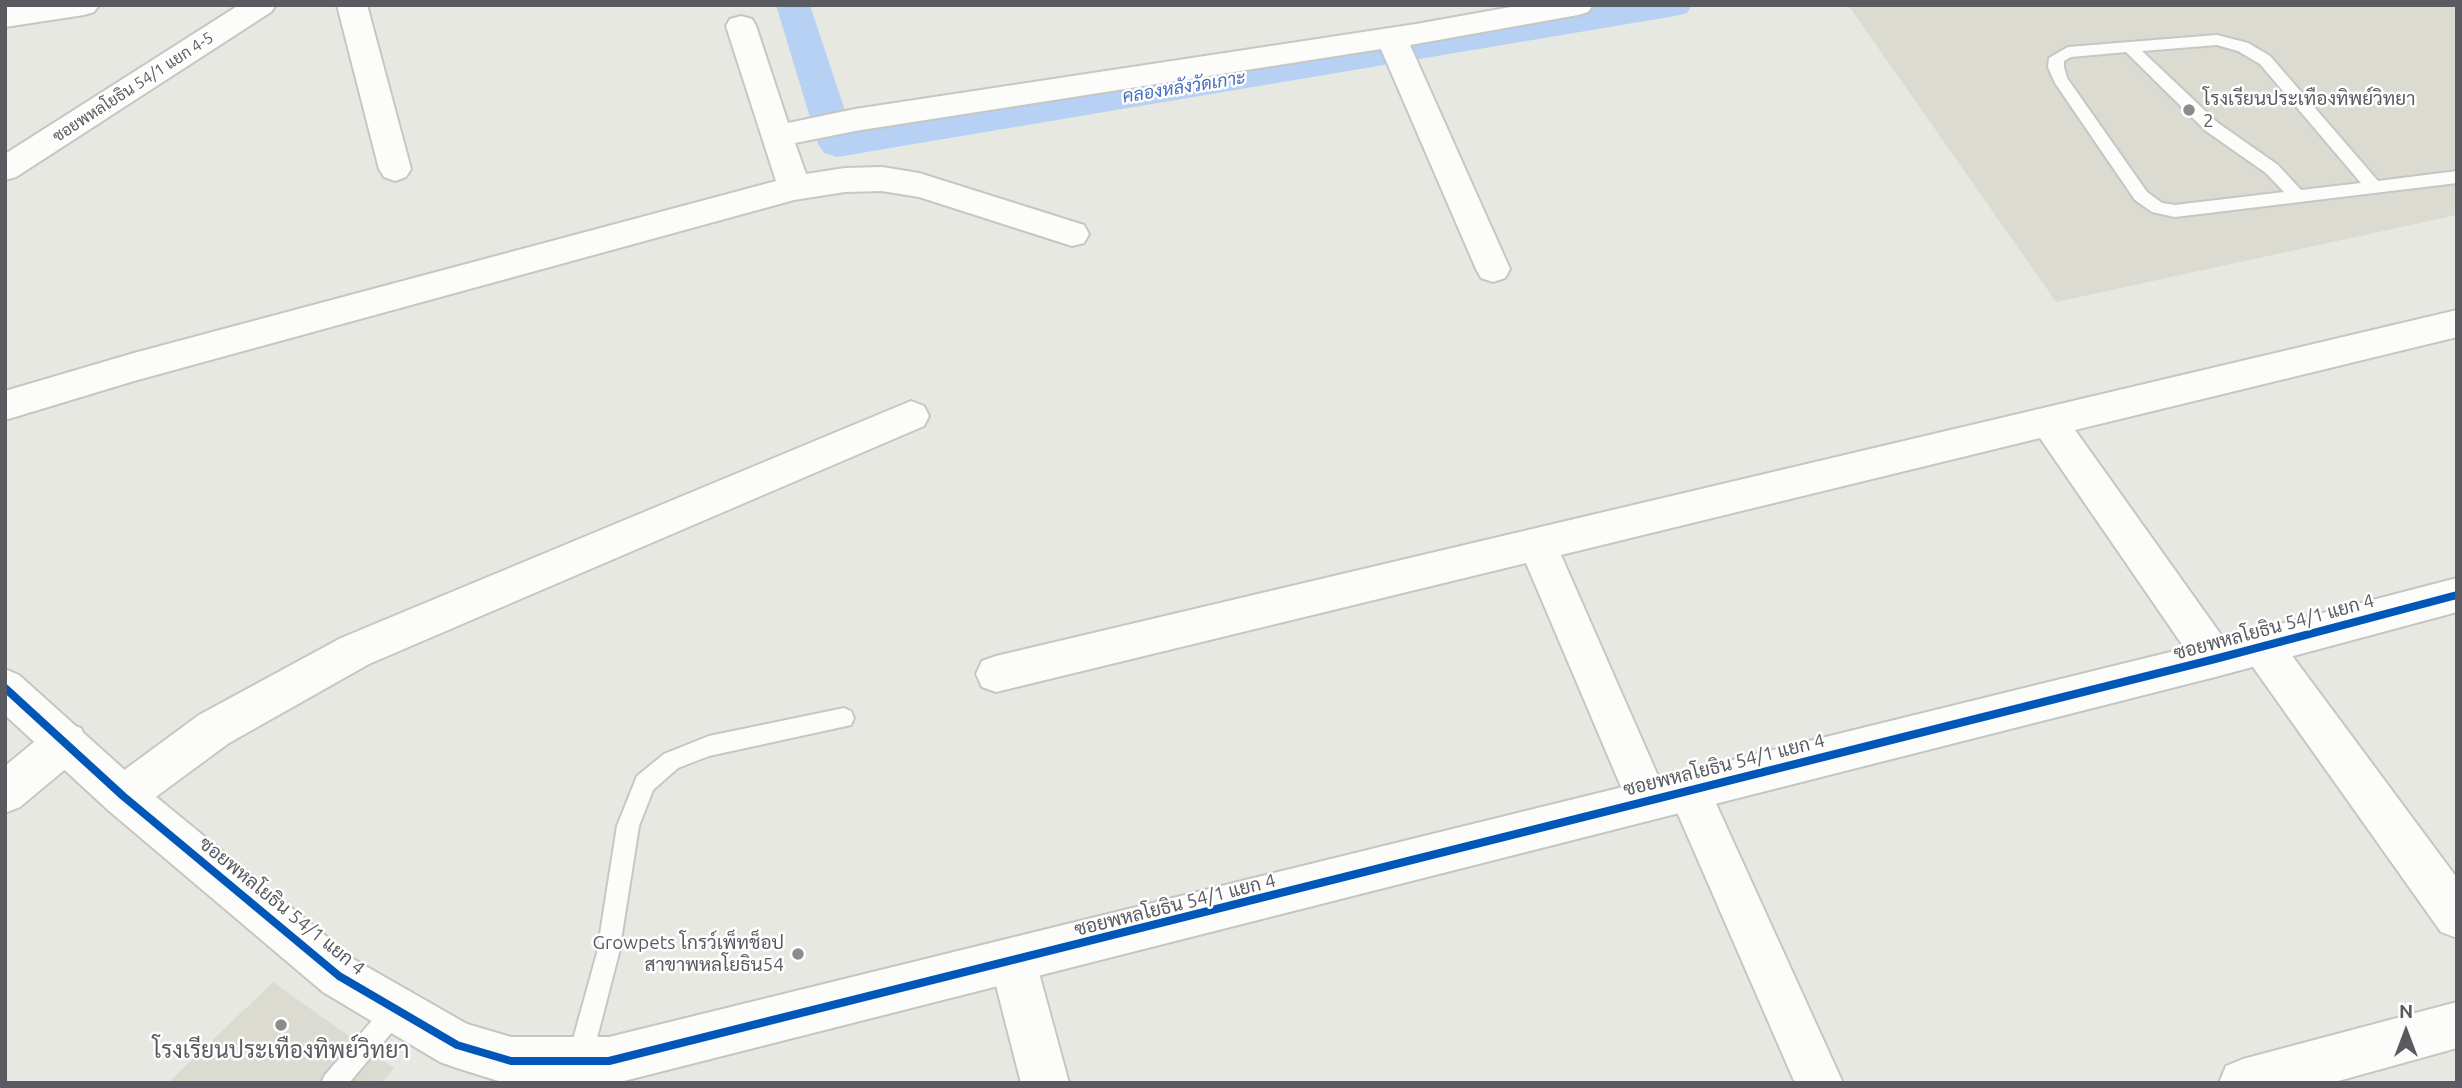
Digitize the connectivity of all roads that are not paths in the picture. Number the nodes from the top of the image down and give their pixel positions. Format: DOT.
graph roads {
  1 [pos="84,5"];
  2 [pos="261,5"];
  3 [pos="352,5"];
  4 [pos="1402,5"];
  5 [pos="1578,5"];
  6 [pos="5,17"];
  7 [pos="741,26"];
  8 [pos="1400,37"];
  9 [pos="2130,47"];
  10 [pos="791,133"];
  11 [pos="5,169"];
  12 [pos="395,169"];
  13 [pos="2457,177"];
  14 [pos="2373,186"];
  15 [pos="794,188"];
  16 [pos="2297,196"];
  17 [pos="1072,234"];
  18 [pos="1493,269"];
  19 [pos="2457,323"];
  20 [pos="5,406"];
  21 [pos="911,416"];
  22 [pos="2048,420"];
  23 [pos="1537,544"];
  24 [pos="2457,595"];
  25 [pos="2262,646"];
  26 [pos="2215,659"];
  27 [pos="996,674"];
  28 [pos="5,688"];
  29 [pos="844,718"];
  30 [pos="66,742"];
  31 [pos="5,793"];
  32 [pos="1668,795"];
  33 [pos="123,796"];
  34 [pos="2457,916"];
  35 [pos="1013,962"];
  36 [pos="396,1010"];
  37 [pos="2457,1025"];
  38 [pos="579,1062"];
  39 [pos="333,1083"];
  40 [pos="1045,1083"];
  41 [pos="1819,1083"];
  42 [pos="2243,1083"];
  1 -- 6 [label="street"];
  2 -- 11 [label="street, ซอยพหลโยธิน 54/1 แยก 4-5"];
  3 -- 12 [label="street"];
  4 -- 8 [label="street"];
  5 -- 8 [label="street"];
  7 -- 10 [label="street"];
  8 -- 10 [label="street"];
  8 -- 18 [label="street"];
  9 -- 14 [label="lane"];
  9 -- 16 [label="lane"];
  9 -- 16 [label="lane"];
  10 -- 15 [label="street"];
  13 -- 14 [label="lane"];
  14 -- 16 [label="lane"];
  15 -- 17 [label="street"];
  15 -- 20 [label="street"];
  19 -- 22 [label="street"];
  21 -- 33 [label="street"];
  22 -- 23 [label="street"];
  22 -- 26 [label="street"];
  23 -- 27 [label="street"];
  23 -- 32 [label="street"];
  24 -- 25 [label="street, ซอยพหลโยธิน 54/1 แยก 4"];
  25 -- 26 [label="street, ซอยพหลโยธิน 54/1 แยก 4"];
  25 -- 34 [label="street"];
  26 -- 32 [label="street, ซอยพหลโยธิน 54/1 แยก 4"];
  28 -- 30 [label="street, ซอยพหลโยธิน 54/1 แยก 4"];
  29 -- 38 [label="lane"];
  30 -- 31 [label="street"];
  30 -- 33 [label="street, ซอยพหลโยธิน 54/1 แยก 4"];
  32 -- 35 [label="street, ซอยพหลโยธิน 54/1 แยก 4"];
  32 -- 41 [label="street"];
  33 -- 36 [label="street, ซอยพหลโยธิน 54/1 แยก 4"];
  35 -- 38 [label="street, ซอยพหลโยธิน 54/1 แยก 4"];
  35 -- 40 [label="street"];
  36 -- 38 [label="street, ซอยพหลโยธิน 54/1 แยก 4"];
  36 -- 39 [label="lane"];
  37 -- 42 [label="street"];
}
